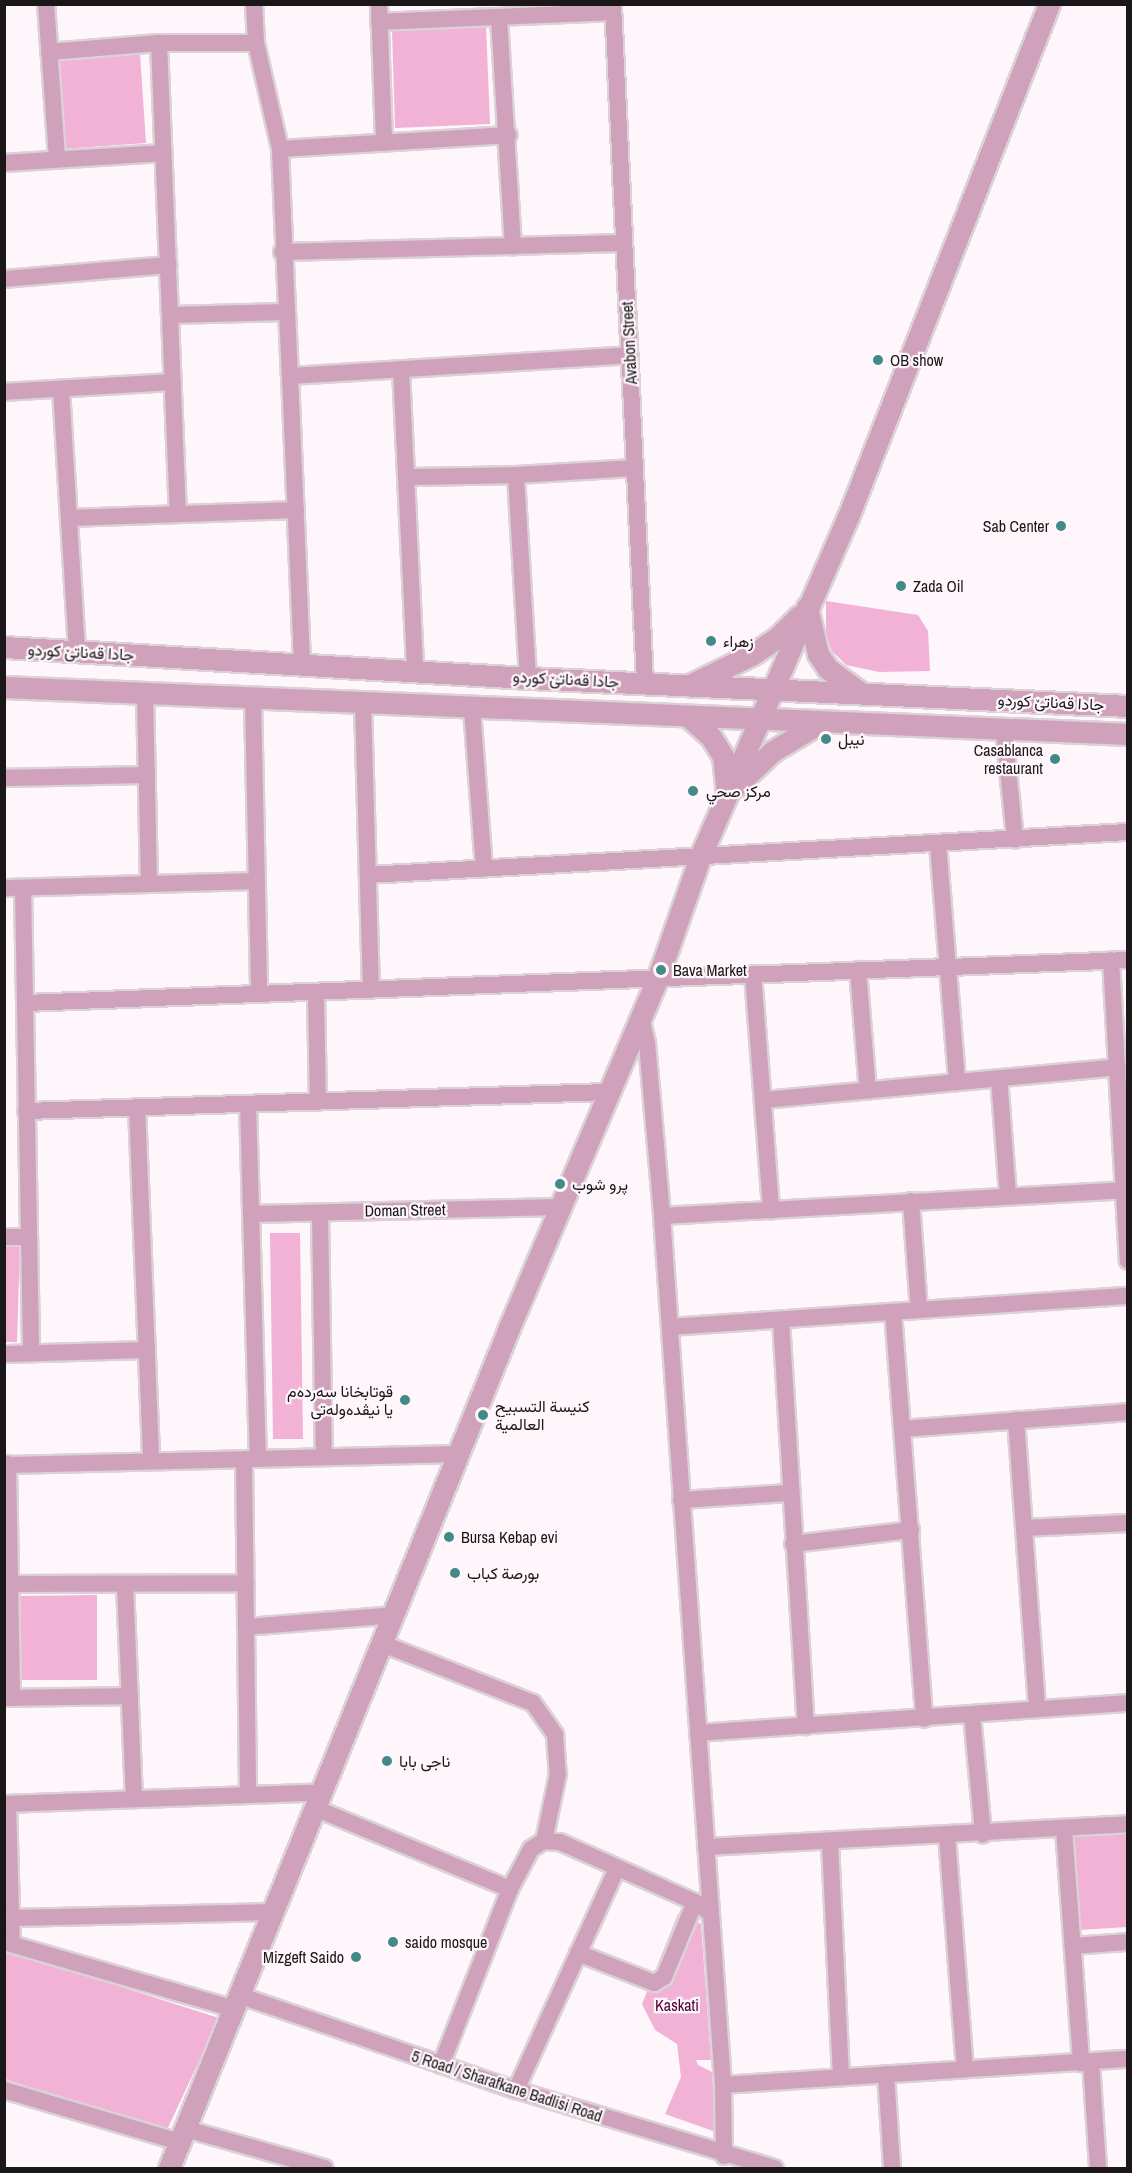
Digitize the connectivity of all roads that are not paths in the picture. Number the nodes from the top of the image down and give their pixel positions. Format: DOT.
graph roads {
  1 [pos="46,4"];
  2 [pos="254,4"];
  3 [pos="379,4"];
  4 [pos="1049,4"];
  5 [pos="613,8"];
  6 [pos="500,18"];
  7 [pos="379,22"];
  8 [pos="159,43"];
  9 [pos="256,43"];
  10 [pos="49,52"];
  11 [pos="509,135"];
  12 [pos="384,143"];
  13 [pos="280,149"];
  14 [pos="164,153"];
  15 [pos="57,159"];
  16 [pos="4,163"];
  17 [pos="624,243"];
  18 [pos="513,247"];
  19 [pos="282,252"];
  20 [pos="168,265"];
  21 [pos="4,279"];
  22 [pos="286,312"];
  23 [pos="170,315"];
  24 [pos="629,355"];
  25 [pos="401,369"];
  26 [pos="290,376"];
  27 [pos="173,382"];
  28 [pos="61,389"];
  29 [pos="4,392"];
  30 [pos="635,468"];
  31 [pos="516,475"];
  32 [pos="406,477"];
  33 [pos="296,510"];
  34 [pos="178,514"];
  35 [pos="69,518"];
  36 [pos="807,607"];
  37 [pos="4,647"];
  38 [pos="77,651"];
  39 [pos="302,663"];
  40 [pos="415,669"];
  41 [pos="528,678"];
  42 [pos="645,682"];
  43 [pos="690,685"];
  44 [pos="4,687"];
  45 [pos="774,687"];
  46 [pos="145,693"];
  47 [pos="862,694"];
  48 [pos="253,699"];
  49 [pos="363,704"];
  50 [pos="1128,706"];
  51 [pos="472,709"];
  52 [pos="691,719"];
  53 [pos="761,720"];
  54 [pos="818,724"];
  55 [pos="1004,730"];
  56 [pos="1128,734"];
  57 [pos="147,775"];
  58 [pos="4,778"];
  59 [pos="728,793"];
  60 [pos="1128,832"];
  61 [pos="1015,839"];
  62 [pos="938,844"];
  63 [pos="700,857"];
  64 [pos="484,869"];
  65 [pos="368,875"];
  66 [pos="257,881"];
  67 [pos="148,884"];
  68 [pos="4,888"];
  69 [pos="23,888"];
  70 [pos="1119,960"];
  71 [pos="949,967"];
  72 [pos="858,970"];
  73 [pos="753,974"];
  74 [pos="658,977"];
  75 [pos="371,990"];
  76 [pos="316,992"];
  77 [pos="259,994"];
  78 [pos="25,1003"];
  79 [pos="641,1017"];
  80 [pos="1117,1067"];
  81 [pos="999,1078"];
  82 [pos="957,1082"];
  83 [pos="868,1090"];
  84 [pos="609,1092"];
  85 [pos="764,1100"];
  86 [pos="318,1102"];
  87 [pos="248,1104"];
  88 [pos="137,1107"];
  89 [pos="26,1111"];
  90 [pos="1124,1190"];
  91 [pos="1008,1196"];
  92 [pos="911,1200"];
  93 [pos="559,1207"];
  94 [pos="771,1210"];
  95 [pos="320,1213"];
  96 [pos="251,1214"];
  97 [pos="662,1216"];
  98 [pos="4,1237"];
  99 [pos="29,1237"];
  100 [pos="1128,1261"];
  101 [pos="1128,1296"];
  102 [pos="919,1310"];
  103 [pos="894,1312"];
  104 [pos="782,1320"];
  105 [pos="670,1327"];
  106 [pos="147,1350"];
  107 [pos="31,1353"];
  108 [pos="4,1354"];
  109 [pos="1128,1412"];
  110 [pos="1016,1420"];
  111 [pos="903,1429"];
  112 [pos="460,1454"];
  113 [pos="324,1457"];
  114 [pos="251,1459"];
  115 [pos="151,1461"];
  116 [pos="6,1465"];
  117 [pos="789,1493"];
  118 [pos="681,1500"];
  119 [pos="1128,1523"];
  120 [pos="1024,1528"];
  121 [pos="911,1530"];
  122 [pos="793,1544"];
  123 [pos="246,1583"];
  124 [pos="10,1584"];
  125 [pos="125,1584"];
  126 [pos="395,1615"];
  127 [pos="246,1626"];
  128 [pos="383,1644"];
  129 [pos="130,1696"];
  130 [pos="8,1698"];
  131 [pos="1128,1703"];
  132 [pos="1037,1709"];
  133 [pos="972,1715"];
  134 [pos="924,1719"];
  135 [pos="806,1726"];
  136 [pos="698,1733"];
  137 [pos="248,1794"];
  138 [pos="134,1799"];
  139 [pos="321,1800"];
  140 [pos="6,1804"];
  141 [pos="1128,1824"];
  142 [pos="1064,1829"];
  143 [pos="983,1834"];
  144 [pos="947,1836"];
  145 [pos="544,1841"];
  146 [pos="830,1843"];
  147 [pos="706,1847"];
  148 [pos="616,1868"];
  149 [pos="510,1889"];
  150 [pos="695,1902"];
  151 [pos="275,1912"];
  152 [pos="710,1913"];
  153 [pos="11,1918"];
  154 [pos="1128,1942"];
  155 [pos="8,1943"];
  156 [pos="1073,1946"];
  157 [pos="578,1953"];
  158 [pos="238,2002"];
  159 [pos="1128,2059"];
  160 [pos="1086,2062"];
  161 [pos="441,2065"];
  162 [pos="965,2069"];
  163 [pos="886,2074"];
  164 [pos="841,2077"];
  165 [pos="723,2085"];
  166 [pos="4,2090"];
  167 [pos="516,2090"];
  168 [pos="183,2135"];
  169 [pos="724,2156"];
  170 [pos="169,2169"];
  171 [pos="325,2169"];
  172 [pos="775,2169"];
  173 [pos="892,2169"];
  174 [pos="1098,2169"];
  1 -- 10 [label="street"];
  2 -- 9 [label="street"];
  3 -- 7 [label="street"];
  4 -- 36 [label="street"];
  5 -- 6 [label="street"];
  5 -- 17 [label="street, Avabon Street"];
  6 -- 7 [label="street"];
  6 -- 11 [label="street"];
  7 -- 12 [label="street"];
  8 -- 9 [label="street"];
  8 -- 10 [label="street"];
  8 -- 14 [label="street"];
  9 -- 13 [label="street"];
  10 -- 15 [label="street"];
  11 -- 12 [label="street"];
  11 -- 18 [label="street"];
  12 -- 13 [label="street"];
  13 -- 19 [label="street"];
  14 -- 15 [label="street"];
  14 -- 20 [label="street"];
  15 -- 16 [label="street"];
  17 -- 18 [label="street"];
  17 -- 24 [label="street, Avabon Street"];
  18 -- 19 [label="street"];
  19 -- 22 [label="street"];
  20 -- 21 [label="street"];
  20 -- 23 [label="street"];
  22 -- 23 [label="street"];
  22 -- 26 [label="street"];
  23 -- 27 [label="street"];
  24 -- 25 [label="street"];
  24 -- 30 [label="street, Avabon Street"];
  25 -- 26 [label="street"];
  25 -- 32 [label="street"];
  26 -- 33 [label="street"];
  27 -- 28 [label="street"];
  27 -- 34 [label="street"];
  28 -- 29 [label="street"];
  28 -- 35 [label="street"];
  30 -- 31 [label="street"];
  30 -- 42 [label="street, Avabon Street"];
  31 -- 32 [label="street"];
  31 -- 41 [label="street"];
  32 -- 40 [label="street"];
  33 -- 34 [label="street"];
  33 -- 39 [label="street"];
  34 -- 35 [label="street"];
  35 -- 38 [label="street"];
  36 -- 43 [label="street"];
  36 -- 45 [label="street"];
  36 -- 47 [label="street"];
  37 -- 38 [label="street, جادا قەناتێ کوردو"];
  38 -- 39 [label="street, جادا قەناتێ کوردو"];
  39 -- 40 [label="street, جادا قەناتێ کوردو"];
  40 -- 41 [label="street, جادا قەناتێ کوردو"];
  41 -- 42 [label="street, جادا قەناتێ کوردو"];
  42 -- 43 [label="street, جادا قەناتێ کوردو"];
  43 -- 45 [label="street, جادا قەناتێ کوردو"];
  44 -- 46 [label="street, جادا قەناتێ کوردو"];
  45 -- 47 [label="street, جادا قەناتێ کوردو"];
  45 -- 53 [label="street"];
  46 -- 48 [label="street, جادا قەناتێ کوردو"];
  46 -- 57 [label="street"];
  47 -- 50 [label="street, جادا قەناتێ کوردو"];
  48 -- 49 [label="street, جادا قەناتێ کوردو"];
  48 -- 66 [label="street"];
  49 -- 51 [label="street, جادا قەناتێ کوردو"];
  49 -- 65 [label="street"];
  51 -- 52 [label="street, جادا قەناتێ کوردو"];
  51 -- 64 [label="street"];
  52 -- 53 [label="street, جادا قەناتێ کوردو"];
  52 -- 59 [label="street"];
  53 -- 54 [label="street, جادا قەناتێ کوردو"];
  53 -- 59 [label="street"];
  54 -- 55 [label="street, جادا قەناتێ کوردو"];
  54 -- 59 [label="street"];
  55 -- 56 [label="street, جادا قەناتێ کوردو"];
  55 -- 61 [label="street"];
  57 -- 58 [label="street"];
  57 -- 67 [label="street"];
  59 -- 63 [label="street"];
  60 -- 61 [label="street"];
  61 -- 62 [label="street"];
  62 -- 63 [label="street"];
  62 -- 71 [label="street"];
  63 -- 64 [label="street"];
  63 -- 74 [label="street"];
  64 -- 65 [label="street"];
  65 -- 75 [label="street"];
  66 -- 67 [label="street"];
  66 -- 77 [label="street"];
  67 -- 69 [label="street"];
  68 -- 69 [label="street"];
  69 -- 78 [label="street"];
  70 -- 71 [label="street"];
  70 -- 80 [label="street"];
  71 -- 72 [label="street"];
  71 -- 82 [label="street"];
  72 -- 73 [label="street"];
  72 -- 83 [label="street"];
  73 -- 74 [label="street"];
  73 -- 85 [label="street"];
  74 -- 75 [label="street"];
  74 -- 79 [label="street"];
  75 -- 76 [label="street"];
  76 -- 77 [label="street"];
  76 -- 86 [label="street"];
  77 -- 78 [label="street"];
  78 -- 89 [label="street"];
  79 -- 84 [label="street"];
  79 -- 97 [label="street"];
  80 -- 81 [label="street"];
  80 -- 90 [label="street"];
  81 -- 82 [label="street"];
  81 -- 91 [label="street"];
  82 -- 83 [label="street"];
  83 -- 85 [label="street"];
  84 -- 86 [label="street"];
  84 -- 93 [label="street"];
  85 -- 94 [label="street"];
  86 -- 87 [label="street"];
  87 -- 88 [label="street"];
  87 -- 96 [label="street"];
  88 -- 89 [label="street"];
  88 -- 106 [label="street"];
  89 -- 99 [label="street"];
  90 -- 91 [label="street"];
  90 -- 100 [label="street"];
  91 -- 92 [label="street"];
  92 -- 94 [label="street"];
  92 -- 102 [label="street"];
  93 -- 95 [label="street, Doman Street"];
  93 -- 112 [label="street"];
  94 -- 97 [label="street"];
  95 -- 96 [label="street, Doman Street"];
  95 -- 113 [label="street"];
  96 -- 114 [label="street"];
  97 -- 105 [label="street"];
  98 -- 99 [label="street"];
  99 -- 107 [label="street"];
  101 -- 102 [label="street"];
  102 -- 103 [label="street"];
  103 -- 104 [label="street"];
  103 -- 111 [label="street"];
  104 -- 105 [label="street"];
  104 -- 117 [label="street"];
  105 -- 118 [label="street"];
  106 -- 107 [label="street"];
  106 -- 115 [label="street"];
  107 -- 108 [label="street"];
  109 -- 110 [label="street"];
  110 -- 111 [label="street"];
  110 -- 120 [label="street"];
  111 -- 121 [label="street"];
  112 -- 113 [label="street"];
  112 -- 126 [label="street"];
  113 -- 114 [label="street"];
  114 -- 115 [label="street"];
  114 -- 123 [label="street"];
  115 -- 116 [label="street"];
  116 -- 124 [label="street"];
  117 -- 118 [label="street"];
  117 -- 122 [label="street"];
  118 -- 136 [label="street"];
  119 -- 120 [label="street"];
  120 -- 132 [label="street"];
  121 -- 122 [label="street"];
  121 -- 134 [label="street"];
  122 -- 135 [label="street"];
  123 -- 125 [label="street"];
  123 -- 127 [label="street"];
  124 -- 125 [label="street"];
  124 -- 130 [label="street"];
  125 -- 129 [label="street"];
  126 -- 127 [label="street"];
  126 -- 128 [label="street"];
  127 -- 137 [label="street"];
  128 -- 139 [label="street"];
  128 -- 145 [label="street"];
  129 -- 130 [label="street"];
  129 -- 138 [label="street"];
  131 -- 132 [label="street"];
  132 -- 133 [label="street"];
  133 -- 134 [label="street"];
  133 -- 143 [label="street"];
  134 -- 135 [label="street"];
  135 -- 136 [label="street"];
  136 -- 147 [label="street"];
  137 -- 138 [label="street"];
  137 -- 139 [label="street"];
  138 -- 140 [label="street"];
  139 -- 149 [label="street"];
  139 -- 151 [label="street"];
  140 -- 153 [label="street"];
  141 -- 142 [label="street"];
  142 -- 143 [label="street"];
  142 -- 156 [label="street"];
  143 -- 144 [label="street"];
  144 -- 146 [label="street"];
  144 -- 162 [label="street"];
  145 -- 148 [label="street"];
  145 -- 149 [label="street"];
  146 -- 147 [label="street"];
  146 -- 164 [label="street"];
  147 -- 152 [label="street"];
  148 -- 150 [label="street"];
  148 -- 157 [label="street"];
  149 -- 161 [label="street"];
  150 -- 152 [label="street"];
  150 -- 157 [label="street"];
  151 -- 153 [label="street"];
  151 -- 158 [label="street"];
  152 -- 165 [label="street"];
  153 -- 155 [label="street"];
  154 -- 156 [label="street"];
  155 -- 158 [label="street, 5 Road / Sharafkane Badlisi Road"];
  156 -- 160 [label="street"];
  157 -- 167 [label="street"];
  158 -- 161 [label="street, 5 Road / Sharafkane Badlisi Road"];
  158 -- 168 [label="street"];
  159 -- 160 [label="street"];
  160 -- 162 [label="street"];
  160 -- 174 [label="street"];
  161 -- 167 [label="street, 5 Road / Sharafkane Badlisi Road"];
  162 -- 163 [label="street"];
  163 -- 164 [label="street"];
  163 -- 173 [label="street"];
  164 -- 165 [label="street"];
  165 -- 169 [label="street"];
  166 -- 168 [label="street"];
  167 -- 169 [label="street, 5 Road / Sharafkane Badlisi Road"];
  168 -- 170 [label="street"];
  168 -- 171 [label="street"];
  169 -- 172 [label="street, 5 Road / Sharafkane Badlisi Road"];
}
